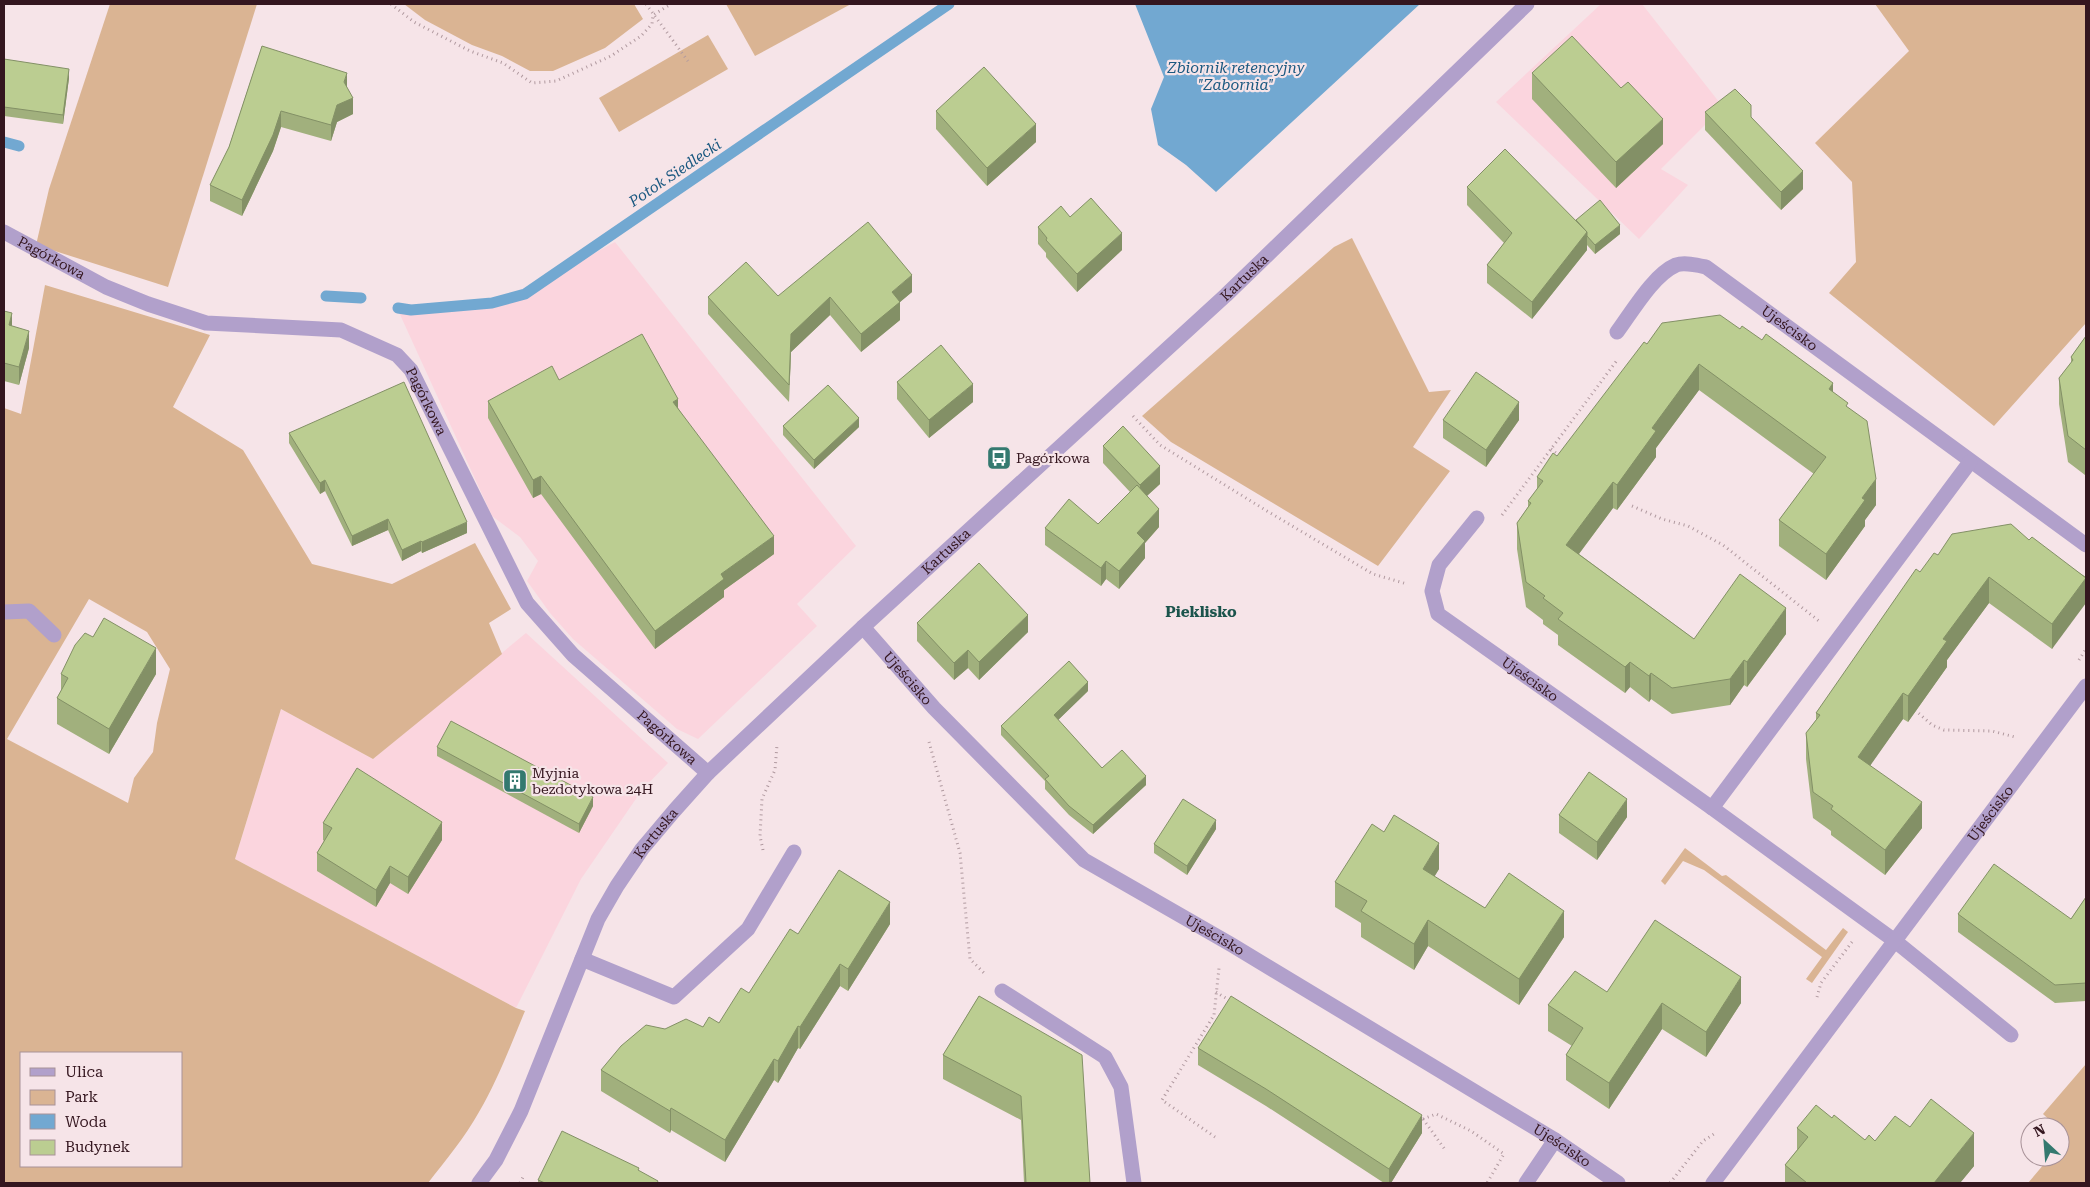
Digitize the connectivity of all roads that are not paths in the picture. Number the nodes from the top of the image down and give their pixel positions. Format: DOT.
graph roads {
  1 [pos="1527,4"];
  2 [pos="4,232"];
  3 [pos="1618,332"];
  4 [pos="1970,462"];
  5 [pos="1476,518"];
  6 [pos="2086,545"];
  7 [pos="4,612"];
  8 [pos="863,626"];
  9 [pos="54,635"];
  10 [pos="2086,686"];
  11 [pos="708,774"];
  12 [pos="1712,808"];
  13 [pos="794,852"];
  14 [pos="1895,941"];
  15 [pos="582,959"];
  16 [pos="1002,991"];
  17 [pos="2011,1035"];
  18 [pos="1555,1140"];
  19 [pos="479,1183"];
  20 [pos="1134,1183"];
  21 [pos="1526,1183"];
  22 [pos="1618,1183"];
  23 [pos="1713,1183"];
  1 -- 8 [label="street, Kartuska"];
  2 -- 11 [label="street, Pagórkowa"];
  3 -- 4 [label="street, Ujeścisko"];
  4 -- 6 [label="street, Ujeścisko"];
  4 -- 12 [label="street"];
  5 -- 12 [label="street, Ujeścisko"];
  7 -- 9 [label="street"];
  8 -- 11 [label="street, Kartuska"];
  8 -- 18 [label="street, Ujeścisko"];
  10 -- 14 [label="street, Ujeścisko"];
  11 -- 15 [label="street, Kartuska"];
  12 -- 14 [label="street, Ujeścisko"];
  13 -- 15 [label="street"];
  14 -- 17 [label="street, Ujeścisko"];
  14 -- 23 [label="street, Ujeścisko"];
  15 -- 19 [label="street, Kartuska"];
  16 -- 20 [label="street"];
  18 -- 21 [label="street"];
  18 -- 22 [label="street, Ujeścisko"];
}
